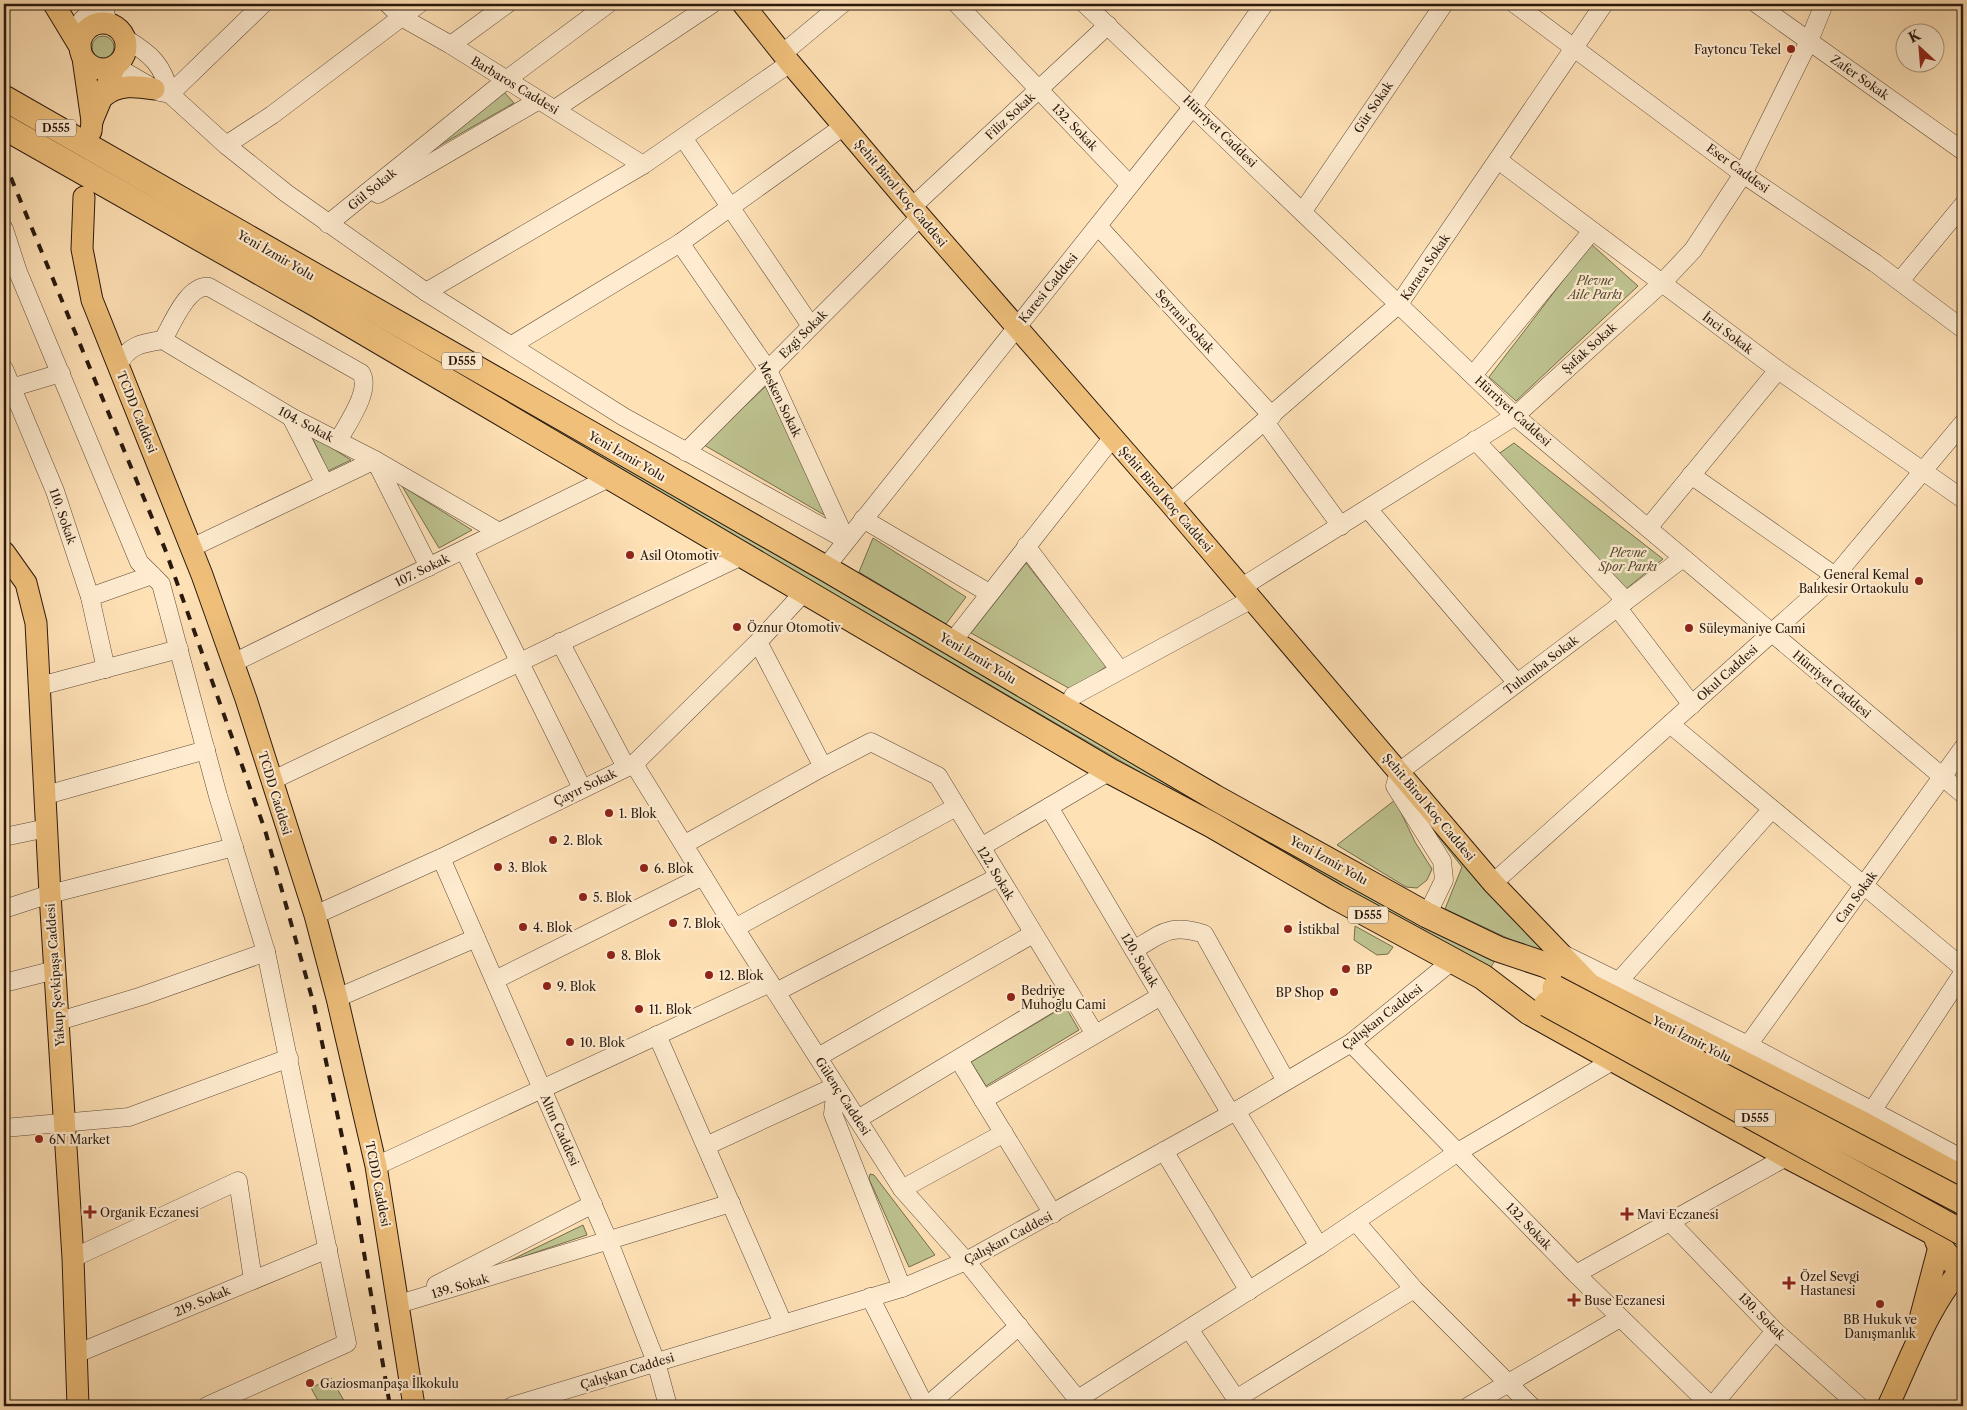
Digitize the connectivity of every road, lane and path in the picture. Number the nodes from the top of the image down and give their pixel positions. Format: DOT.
graph roads {
  1 [pos="264,4"];
  2 [pos="388,4"];
  3 [pos="419,4"];
  4 [pos="507,4"];
  5 [pos="608,4"];
  6 [pos="712,4"];
  7 [pos="743,4"];
  8 [pos="842,4"];
  9 [pos="957,4"];
  10 [pos="1085,4"];
  11 [pos="1264,4"];
  12 [pos="1444,4"];
  13 [pos="1515,4"];
  14 [pos="1604,4"];
  15 [pos="1757,4"];
  16 [pos="1824,4"];
  17 [pos="56,6"];
  18 [pos="98,15"];
  19 [pos="402,17"];
  20 [pos="1108,25"];
  21 [pos="126,39"];
  22 [pos="1809,41"];
  23 [pos="451,45"];
  24 [pos="1575,47"];
  25 [pos="82,53"];
  26 [pos="786,59"];
  27 [pos="115,66"];
  28 [pos="506,80"];
  29 [pos="1038,89"];
  30 [pos="162,91"];
  31 [pos="104,96"];
  32 [pos="7,100"];
  33 [pos="539,100"];
  34 [pos="1194,105"];
  35 [pos="555,109"];
  36 [pos="844,126"];
  37 [pos="10,131"];
  38 [pos="684,139"];
  39 [pos="226,145"];
  40 [pos="1963,151"];
  41 [pos="1498,160"];
  42 [pos="643,165"];
  43 [pos="1743,174"];
  44 [pos="1130,185"];
  45 [pos="84,197"];
  46 [pos="1963,205"];
  47 [pos="730,210"];
  48 [pos="1303,211"];
  49 [pos="916,212"];
  50 [pos="328,224"];
  51 [pos="1098,226"];
  52 [pos="4,230"];
  53 [pos="1592,230"];
  54 [pos="680,243"];
  55 [pos="11,273"];
  56 [pos="1900,281"];
  57 [pos="1662,283"];
  58 [pos="426,292"];
  59 [pos="1399,304"];
  60 [pos="811,326"];
  61 [pos="1016,327"];
  62 [pos="1963,329"];
  63 [pos="163,340"];
  64 [pos="512,345"];
  65 [pos="118,366"];
  66 [pos="4,369"];
  67 [pos="768,370"];
  68 [pos="1778,370"];
  69 [pos="60,373"];
  70 [pos="1473,375"];
  71 [pos="8,389"];
  72 [pos="1515,416"];
  73 [pos="291,417"];
  74 [pos="1269,419"];
  75 [pos="1963,424"];
  76 [pos="1114,437"];
  77 [pos="1475,440"];
  78 [pos="338,441"];
  79 [pos="686,452"];
  80 [pos="376,460"];
  81 [pos="1924,470"];
  82 [pos="1692,475"];
  83 [pos="611,477"];
  84 [pos="325,484"];
  85 [pos="1963,499"];
  86 [pos="1170,503"];
  87 [pos="1368,509"];
  88 [pos="862,519"];
  89 [pos="1341,526"];
  90 [pos="1648,528"];
  91 [pos="499,532"];
  92 [pos="846,540"];
  93 [pos="1026,546"];
  94 [pos="192,548"];
  95 [pos="464,550"];
  96 [pos="4,552"];
  97 [pos="744,555"];
  98 [pos="1683,558"];
  99 [pos="429,567"];
  100 [pos="825,568"];
  101 [pos="152,575"];
  102 [pos="1835,576"];
  103 [pos="805,591"];
  104 [pos="989,593"];
  105 [pos="1247,593"];
  106 [pos="90,597"];
  107 [pos="1622,604"];
  108 [pos="1772,633"];
  109 [pos="560,642"];
  110 [pos="758,642"];
  111 [pos="952,642"];
  112 [pos="179,648"];
  113 [pos="520,662"];
  114 [pos="233,663"];
  115 [pos="106,669"];
  116 [pos="1119,670"];
  117 [pos="1517,683"];
  118 [pos="40,686"];
  119 [pos="1073,696"];
  120 [pos="1692,705"];
  121 [pos="1670,724"];
  122 [pos="1963,748"];
  123 [pos="206,750"];
  124 [pos="630,765"];
  125 [pos="823,767"];
  126 [pos="1110,771"];
  127 [pos="1399,772"];
  128 [pos="1941,777"];
  129 [pos="271,781"];
  130 [pos="582,788"];
  131 [pos="1963,794"];
  132 [pos="46,795"];
  133 [pos="956,807"];
  134 [pos="1049,807"];
  135 [pos="1772,809"];
  136 [pos="47,828"];
  137 [pos="4,837"];
  138 [pos="685,844"];
  139 [pos="234,847"];
  140 [pos="981,847"];
  141 [pos="441,858"];
  142 [pos="703,876"];
  143 [pos="998,877"];
  144 [pos="1493,883"];
  145 [pos="1864,885"];
  146 [pos="50,894"];
  147 [pos="4,909"];
  148 [pos="315,915"];
  149 [pos="1427,915"];
  150 [pos="735,928"];
  151 [pos="1033,934"];
  152 [pos="476,938"];
  153 [pos="1134,950"];
  154 [pos="1498,950"];
  155 [pos="266,952"];
  156 [pos="1562,954"];
  157 [pos="1452,962"];
  158 [pos="1963,968"];
  159 [pos="55,970"];
  160 [pos="1963,973"];
  161 [pos="1483,977"];
  162 [pos="495,980"];
  163 [pos="1619,981"];
  164 [pos="4,983"];
  165 [pos="773,987"];
  166 [pos="1595,989"];
  167 [pos="1069,992"];
  168 [pos="1161,996"];
  169 [pos="1551,996"];
  170 [pos="337,998"];
  171 [pos="58,1021"];
  172 [pos="1095,1034"];
  173 [pos="657,1035"];
  174 [pos="1351,1042"];
  175 [pos="1748,1045"];
  176 [pos="818,1057"];
  177 [pos="289,1058"];
  178 [pos="959,1060"];
  179 [pos="1614,1060"];
  180 [pos="1286,1081"];
  181 [pos="836,1086"];
  182 [pos="542,1089"];
  183 [pos="983,1100"];
  184 [pos="1872,1110"];
  185 [pos="1234,1112"];
  186 [pos="858,1119"];
  187 [pos="64,1124"];
  188 [pos="4,1128"];
  189 [pos="1004,1134"];
  190 [pos="706,1146"];
  191 [pos="1164,1151"];
  192 [pos="1458,1152"];
  193 [pos="1788,1156"];
  194 [pos="1963,1159"];
  195 [pos="376,1166"];
  196 [pos="1963,1179"];
  197 [pos="902,1189"];
  198 [pos="1963,1202"];
  199 [pos="731,1203"];
  200 [pos="593,1204"];
  201 [pos="1054,1214"];
  202 [pos="1356,1222"];
  203 [pos="1670,1222"];
  204 [pos="1963,1232"];
  205 [pos="1936,1240"];
  206 [pos="609,1242"];
  207 [pos="1320,1246"];
  208 [pos="328,1249"];
  209 [pos="73,1258"];
  210 [pos="966,1262"];
  211 [pos="1963,1268"];
  212 [pos="1576,1274"];
  213 [pos="253,1280"];
  214 [pos="902,1288"];
  215 [pos="1414,1289"];
  216 [pos="1249,1291"];
  217 [pos="870,1297"];
  218 [pos="399,1304"];
  219 [pos="1620,1318"];
  220 [pos="783,1323"];
  221 [pos="1019,1326"];
  222 [pos="1189,1329"];
  223 [pos="1775,1331"];
  224 [pos="76,1354"];
  225 [pos="1911,1358"];
  226 [pos="656,1362"];
  227 [pos="1509,1384"];
  228 [pos="1238,1402"];
  229 [pos="1081,1403"];
  230 [pos="78,1406"];
  231 [pos="207,1406"];
  232 [pos="414,1406"];
  233 [pos="512,1406"];
  234 [pos="668,1406"];
  235 [pos="926,1406"];
  236 [pos="1469,1406"];
  237 [pos="1531,1406"];
  238 [pos="1711,1406"];
  239 [pos="1859,1406"];
  240 [pos="1888,1406"];
  1 -- 30 [label="street"];
  2 -- 19 [label="street, Barbaros Caddesi"];
  3 -- 19 [label="street"];
  4 -- 23 [label="street"];
  5 -- 28 [label="street, Gül Sokak"];
  6 -- 35 [label="street"];
  7 -- 26 [label="main road, Şehit Birol Koç Caddesi"];
  8 -- 26 [label="street"];
  9 -- 29 [label="street, 132. Sokak"];
  10 -- 20 [label="street, Hürriyet Caddesi"];
  11 -- 34 [label="street, Karesi Caddesi"];
  12 -- 48 [label="street, Gür Sokak"];
  13 -- 24 [label="street, Eser Caddesi"];
  14 -- 24 [label="street, Karaca Sokak"];
  15 -- 22 [label="street, Zafer Sokak"];
  16 -- 22 [label="street, Şafak Sokak"];
  17 -- 18 [label="main road"];
  17 -- 25 [label="main road"];
  18 -- 21 [label="main road"];
  18 -- 25 [label="main road"];
  19 -- 23 [label="street, Barbaros Caddesi"];
  19 -- 39 [label="street"];
  20 -- 29 [label="street, Filiz Sokak"];
  20 -- 34 [label="street, Hürriyet Caddesi"];
  21 -- 27 [label="main road"];
  21 -- 30 [label="street"];
  22 -- 40 [label="street, Zafer Sokak"];
  22 -- 43 [label="street, Şafak Sokak"];
  23 -- 28 [label="street, Barbaros Caddesi"];
  24 -- 41 [label="street, Karaca Sokak"];
  24 -- 43 [label="street, Eser Caddesi"];
  25 -- 27 [label="main road"];
  25 -- 31 [label="main road"];
  26 -- 36 [label="main road, Şehit Birol Koç Caddesi"];
  26 -- 38 [label="street"];
  27 -- 30 [label="street"];
  27 -- 31 [label="main road"];
  28 -- 33 [label="street, Barbaros Caddesi"];
  28 -- 50 [label="street, Gül Sokak"];
  29 -- 44 [label="street, 132. Sokak"];
  29 -- 49 [label="street, Filiz Sokak"];
  30 -- 31 [label="main road"];
  30 -- 39 [label="street"];
  32 -- 100 [label="highway, Yeni İzmir Yolu / D555"];
  33 -- 35 [label="street, Barbaros Caddesi"];
  33 -- 50 [label="street, Gül Sokak"];
  34 -- 44 [label="street, Karesi Caddesi"];
  34 -- 48 [label="street, Hürriyet Caddesi"];
  35 -- 42 [label="street, Barbaros Caddesi"];
  36 -- 47 [label="street"];
  36 -- 49 [label="main road, Şehit Birol Koç Caddesi"];
  37 -- 83 [label="highway, Yeni İzmir Yolu / D555"];
  38 -- 42 [label="street"];
  38 -- 47 [label="street"];
  39 -- 50 [label="street"];
  41 -- 53 [label="street, İnci Sokak"];
  41 -- 59 [label="street, Karaca Sokak"];
  42 -- 58 [label="street"];
  43 -- 56 [label="street, Eser Caddesi"];
  43 -- 57 [label="street, Şafak Sokak"];
  44 -- 51 [label="street, Karesi Caddesi"];
  45 -- 65 [label="main road, TCDD Caddesi"];
  46 -- 56 [label="street"];
  47 -- 54 [label="street"];
  47 -- 60 [label="street"];
  48 -- 59 [label="street, Hürriyet Caddesi"];
  49 -- 60 [label="street, Ezgi Sokak"];
  49 -- 61 [label="main road, Şehit Birol Koç Caddesi"];
  50 -- 58 [label="street"];
  51 -- 61 [label="street, Karesi Caddesi"];
  51 -- 74 [label="street, Seyrani Sokak"];
  52 -- 55 [label="street"];
  53 -- 57 [label="street, İnci Sokak"];
  53 -- 70 [label="street"];
  54 -- 64 [label="street"];
  54 -- 67 [label="street, Mesken Sokak"];
  55 -- 69 [label="street"];
  56 -- 62 [label="street, Eser Caddesi"];
  57 -- 68 [label="street, İnci Sokak"];
  57 -- 72 [label="street, Şafak Sokak"];
  58 -- 64 [label="street"];
  59 -- 70 [label="street, Hürriyet Caddesi"];
  59 -- 74 [label="street, Karaca Sokak"];
  60 -- 67 [label="street, Ezgi Sokak"];
  61 -- 76 [label="main road, Şehit Birol Koç Caddesi"];
  61 -- 88 [label="street, Karesi Caddesi"];
  63 -- 65 [label="street"];
  63 -- 73 [label="street, 104. Sokak"];
  63 -- 78 [label="street"];
  64 -- 79 [label="street"];
  65 -- 94 [label="main road, TCDD Caddesi"];
  66 -- 71 [label="street, 110. Sokak"];
  67 -- 79 [label="street, Ezgi Sokak"];
  67 -- 92 [label="street, Mesken Sokak"];
  68 -- 81 [label="street, İnci Sokak"];
  68 -- 82 [label="street"];
  69 -- 71 [label="street"];
  69 -- 101 [label="street"];
  70 -- 72 [label="street, Hürriyet Caddesi"];
  71 -- 106 [label="street, 110. Sokak"];
  72 -- 77 [label="street, Şafak Sokak"];
  72 -- 90 [label="street, Hürriyet Caddesi"];
  73 -- 78 [label="street, 104. Sokak"];
  73 -- 84 [label="street"];
  74 -- 86 [label="street, Karaca Sokak"];
  74 -- 89 [label="street, Seyrani Sokak"];
  75 -- 81 [label="street, Okul Caddesi"];
  76 -- 86 [label="main road, Şehit Birol Koç Caddesi"];
  76 -- 93 [label="street"];
  77 -- 87 [label="street, Şafak Sokak"];
  77 -- 107 [label="street"];
  78 -- 80 [label="street, 104. Sokak"];
  79 -- 92 [label="street"];
  80 -- 84 [label="street"];
  80 -- 91 [label="street, 104. Sokak"];
  80 -- 99 [label="street"];
  81 -- 85 [label="street, İnci Sokak"];
  81 -- 102 [label="street, Okul Caddesi"];
  82 -- 90 [label="street"];
  82 -- 102 [label="street"];
  83 -- 91 [label="street, 107. Sokak"];
  83 -- 97 [label="highway, Yeni İzmir Yolu / D555"];
  84 -- 94 [label="street"];
  86 -- 105 [label="main road, Şehit Birol Koç Caddesi"];
  87 -- 89 [label="street, Şafak Sokak"];
  87 -- 117 [label="street"];
  88 -- 92 [label="street, Karesi Caddesi"];
  88 -- 104 [label="street"];
  89 -- 105 [label="street, Şafak Sokak"];
  90 -- 98 [label="street, Hürriyet Caddesi"];
  91 -- 95 [label="street, 107. Sokak"];
  92 -- 100 [label="street, Karesi Caddesi"];
  93 -- 104 [label="street"];
  93 -- 116 [label="street"];
  94 -- 114 [label="main road, TCDD Caddesi"];
  95 -- 99 [label="street, 107. Sokak"];
  95 -- 113 [label="street"];
  96 -- 118 [label="main road, Yakup Şevkipaşa Caddesi"];
  97 -- 103 [label="highway, Yeni İzmir Yolu / D555"];
  97 -- 109 [label="street"];
  98 -- 107 [label="street, Tulumba Sokak"];
  98 -- 108 [label="street, Hürriyet Caddesi"];
  99 -- 114 [label="street, 107. Sokak"];
  100 -- 111 [label="highway, Yeni İzmir Yolu / D555"];
  101 -- 106 [label="street"];
  101 -- 112 [label="street"];
  102 -- 108 [label="street, Okul Caddesi"];
  103 -- 110 [label="street, Çayır Sokak"];
  103 -- 126 [label="highway, Yeni İzmir Yolu / D555"];
  104 -- 111 [label="street"];
  105 -- 116 [label="street, Şafak Sokak"];
  105 -- 127 [label="main road, Şehit Birol Koç Caddesi"];
  106 -- 115 [label="street, 110. Sokak"];
  107 -- 117 [label="street, Tulumba Sokak"];
  107 -- 120 [label="street"];
  108 -- 120 [label="street, Okul Caddesi"];
  108 -- 128 [label="street, Hürriyet Caddesi"];
  109 -- 113 [label="street"];
  109 -- 124 [label="street, Gülenç Caddesi"];
  110 -- 124 [label="street, Çayır Sokak"];
  110 -- 125 [label="street"];
  111 -- 149 [label="highway, Yeni İzmir Yolu / D555"];
  112 -- 115 [label="street"];
  112 -- 123 [label="street"];
  113 -- 129 [label="street"];
  113 -- 130 [label="street"];
  114 -- 129 [label="main road, TCDD Caddesi"];
  115 -- 118 [label="street"];
  116 -- 119 [label="street, Şafak Sokak"];
  117 -- 127 [label="street, Tulumba Sokak"];
  118 -- 132 [label="main road, Yakup Şevkipaşa Caddesi"];
  120 -- 121 [label="street, Okul Caddesi"];
  121 -- 135 [label="street"];
  121 -- 144 [label="street, Okul Caddesi"];
  122 -- 128 [label="street, Can Sokak"];
  123 -- 132 [label="street"];
  123 -- 139 [label="street"];
  124 -- 130 [label="street, Çayır Sokak"];
  124 -- 138 [label="street, Gülenç Caddesi"];
  125 -- 133 [label="street, 122. Sokak"];
  125 -- 138 [label="street"];
  126 -- 134 [label="street"];
  126 -- 157 [label="highway, Yeni İzmir Yolu / D555"];
  127 -- 144 [label="main road, Şehit Birol Koç Caddesi"];
  127 -- 149 [label="street"];
  128 -- 131 [label="street, Hürriyet Caddesi"];
  128 -- 145 [label="street, Can Sokak"];
  129 -- 148 [label="main road, TCDD Caddesi"];
  130 -- 141 [label="street, Çayır Sokak"];
  132 -- 136 [label="main road, Yakup Şevkipaşa Caddesi"];
  133 -- 140 [label="street, 122. Sokak"];
  133 -- 150 [label="street"];
  134 -- 140 [label="street"];
  134 -- 153 [label="street, 120. Sokak"];
  135 -- 145 [label="street"];
  135 -- 163 [label="street"];
  136 -- 137 [label="street"];
  136 -- 146 [label="main road, Yakup Şevkipaşa Caddesi"];
  138 -- 142 [label="street, Gülenç Caddesi"];
  139 -- 146 [label="street"];
  139 -- 155 [label="street"];
  140 -- 143 [label="street, 122. Sokak"];
  141 -- 148 [label="street, Çayır Sokak"];
  141 -- 152 [label="street, Altın Caddesi"];
  142 -- 150 [label="street, Gülenç Caddesi"];
  142 -- 162 [label="street"];
  143 -- 151 [label="street, 122. Sokak"];
  143 -- 165 [label="street"];
  144 -- 156 [label="main road, Şehit Birol Koç Caddesi"];
  145 -- 158 [label="street"];
  145 -- 175 [label="street, Can Sokak"];
  146 -- 147 [label="street"];
  146 -- 159 [label="main road, Yakup Şevkipaşa Caddesi"];
  148 -- 170 [label="main road, TCDD Caddesi"];
  149 -- 154 [label="highway, Yeni İzmir Yolu / D555"];
  150 -- 165 [label="street, Gülenç Caddesi"];
  151 -- 167 [label="street, 122. Sokak"];
  151 -- 176 [label="street"];
  152 -- 162 [label="street, Altın Caddesi"];
  152 -- 170 [label="street"];
  153 -- 168 [label="street, 120. Sokak"];
  153 -- 180 [label="street"];
  154 -- 166 [label="highway, Yeni İzmir Yolu / D555"];
  154 -- 169 [label="highway"];
  155 -- 171 [label="street"];
  155 -- 177 [label="street"];
  156 -- 163 [label="street"];
  156 -- 166 [label="main road, Şehit Birol Koç Caddesi"];
  157 -- 161 [label="highway, Yeni İzmir Yolu / D555"];
  157 -- 174 [label="street, Çalışkan Caddesi"];
  159 -- 164 [label="street"];
  159 -- 171 [label="main road, Yakup Şevkipaşa Caddesi"];
  160 -- 184 [label="street"];
  161 -- 169 [label="highway"];
  161 -- 179 [label="highway, Yeni İzmir Yolu / D555"];
  162 -- 182 [label="street, Altın Caddesi"];
  163 -- 175 [label="street"];
  165 -- 173 [label="street"];
  165 -- 176 [label="street, Gülenç Caddesi"];
  166 -- 196 [label="highway, Yeni İzmir Yolu / D555"];
  167 -- 172 [label="street, 122. Sokak"];
  167 -- 178 [label="street"];
  168 -- 172 [label="street"];
  168 -- 185 [label="street, 120. Sokak"];
  169 -- 198 [label="highway, Yeni İzmir Yolu / D555, bridge"];
  169 -- 204 [label="highway, D555, bridge"];
  170 -- 195 [label="main road, TCDD Caddesi"];
  171 -- 187 [label="main road, Yakup Şevkipaşa Caddesi"];
  172 -- 183 [label="street"];
  173 -- 182 [label="street"];
  173 -- 190 [label="street"];
  174 -- 180 [label="street, Çalışkan Caddesi"];
  174 -- 192 [label="street, 132. Sokak"];
  175 -- 184 [label="street"];
  176 -- 181 [label="street, Gülenç Caddesi"];
  177 -- 187 [label="street"];
  177 -- 208 [label="street"];
  178 -- 183 [label="street"];
  178 -- 186 [label="street"];
  179 -- 192 [label="street"];
  179 -- 193 [label="highway, Yeni İzmir Yolu / D555"];
  180 -- 185 [label="street, Çalışkan Caddesi"];
  181 -- 186 [label="street, Gülenç Caddesi"];
  181 -- 190 [label="street"];
  181 -- 214 [label="street"];
  182 -- 195 [label="street"];
  182 -- 200 [label="street, Altın Caddesi"];
  183 -- 189 [label="street"];
  184 -- 194 [label="street"];
  185 -- 191 [label="street, Çalışkan Caddesi"];
  185 -- 207 [label="street, 120. Sokak"];
  186 -- 197 [label="street, Gülenç Caddesi"];
  187 -- 188 [label="street"];
  187 -- 209 [label="main road, Yakup Şevkipaşa Caddesi"];
  189 -- 197 [label="street"];
  189 -- 201 [label="street"];
  190 -- 199 [label="street"];
  191 -- 201 [label="street, Çalışkan Caddesi"];
  191 -- 216 [label="street"];
  192 -- 202 [label="street"];
  192 -- 212 [label="street, 132. Sokak"];
  193 -- 203 [label="street"];
  193 -- 205 [label="highway, Yeni İzmir Yolu / D555"];
  195 -- 218 [label="main road, TCDD Caddesi"];
  196 -- 205 [label="highway"];
  197 -- 210 [label="street, Gülenç Caddesi"];
  199 -- 206 [label="street, 139. Sokak"];
  199 -- 220 [label="street"];
  200 -- 206 [label="street, Altın Caddesi"];
  200 -- 218 [label="street, 139. Sokak"];
  201 -- 210 [label="street, Çalışkan Caddesi"];
  202 -- 207 [label="street"];
  202 -- 215 [label="street"];
  203 -- 212 [label="street"];
  203 -- 223 [label="street, 130. Sokak"];
  205 -- 211 [label="highway, Yeni İzmir Yolu"];
  205 -- 225 [label="main road"];
  206 -- 218 [label="street, 139. Sokak"];
  206 -- 226 [label="street, Altın Caddesi"];
  207 -- 216 [label="street"];
  208 -- 213 [label="street, 219. Sokak"];
  208 -- 231 [label="street"];
  209 -- 213 [label="street"];
  209 -- 224 [label="main road, Yakup Şevkipaşa Caddesi"];
  210 -- 214 [label="street, Çalışkan Caddesi"];
  210 -- 221 [label="street, Gülenç Caddesi"];
  211 -- 225 [label="main road"];
  212 -- 219 [label="street, 132. Sokak"];
  213 -- 224 [label="street, 219. Sokak"];
  214 -- 217 [label="street, Çalışkan Caddesi"];
  215 -- 227 [label="street"];
  215 -- 228 [label="street"];
  216 -- 222 [label="street"];
  217 -- 220 [label="street, Çalışkan Caddesi"];
  217 -- 235 [label="street"];
  218 -- 232 [label="main road, TCDD Caddesi"];
  219 -- 227 [label="street"];
  219 -- 238 [label="street, 132. Sokak"];
  220 -- 226 [label="street, Çalışkan Caddesi"];
  221 -- 229 [label="street, Gülenç Caddesi"];
  221 -- 235 [label="street"];
  222 -- 228 [label="street"];
  222 -- 229 [label="street"];
  223 -- 238 [label="street"];
  223 -- 239 [label="street, 130. Sokak"];
  224 -- 230 [label="main road, Yakup Şevkipaşa Caddesi"];
  225 -- 240 [label="main road"];
  226 -- 233 [label="street, Çalışkan Caddesi"];
  226 -- 234 [label="street, Altın Caddesi"];
  227 -- 236 [label="street"];
  227 -- 237 [label="street"];
}
